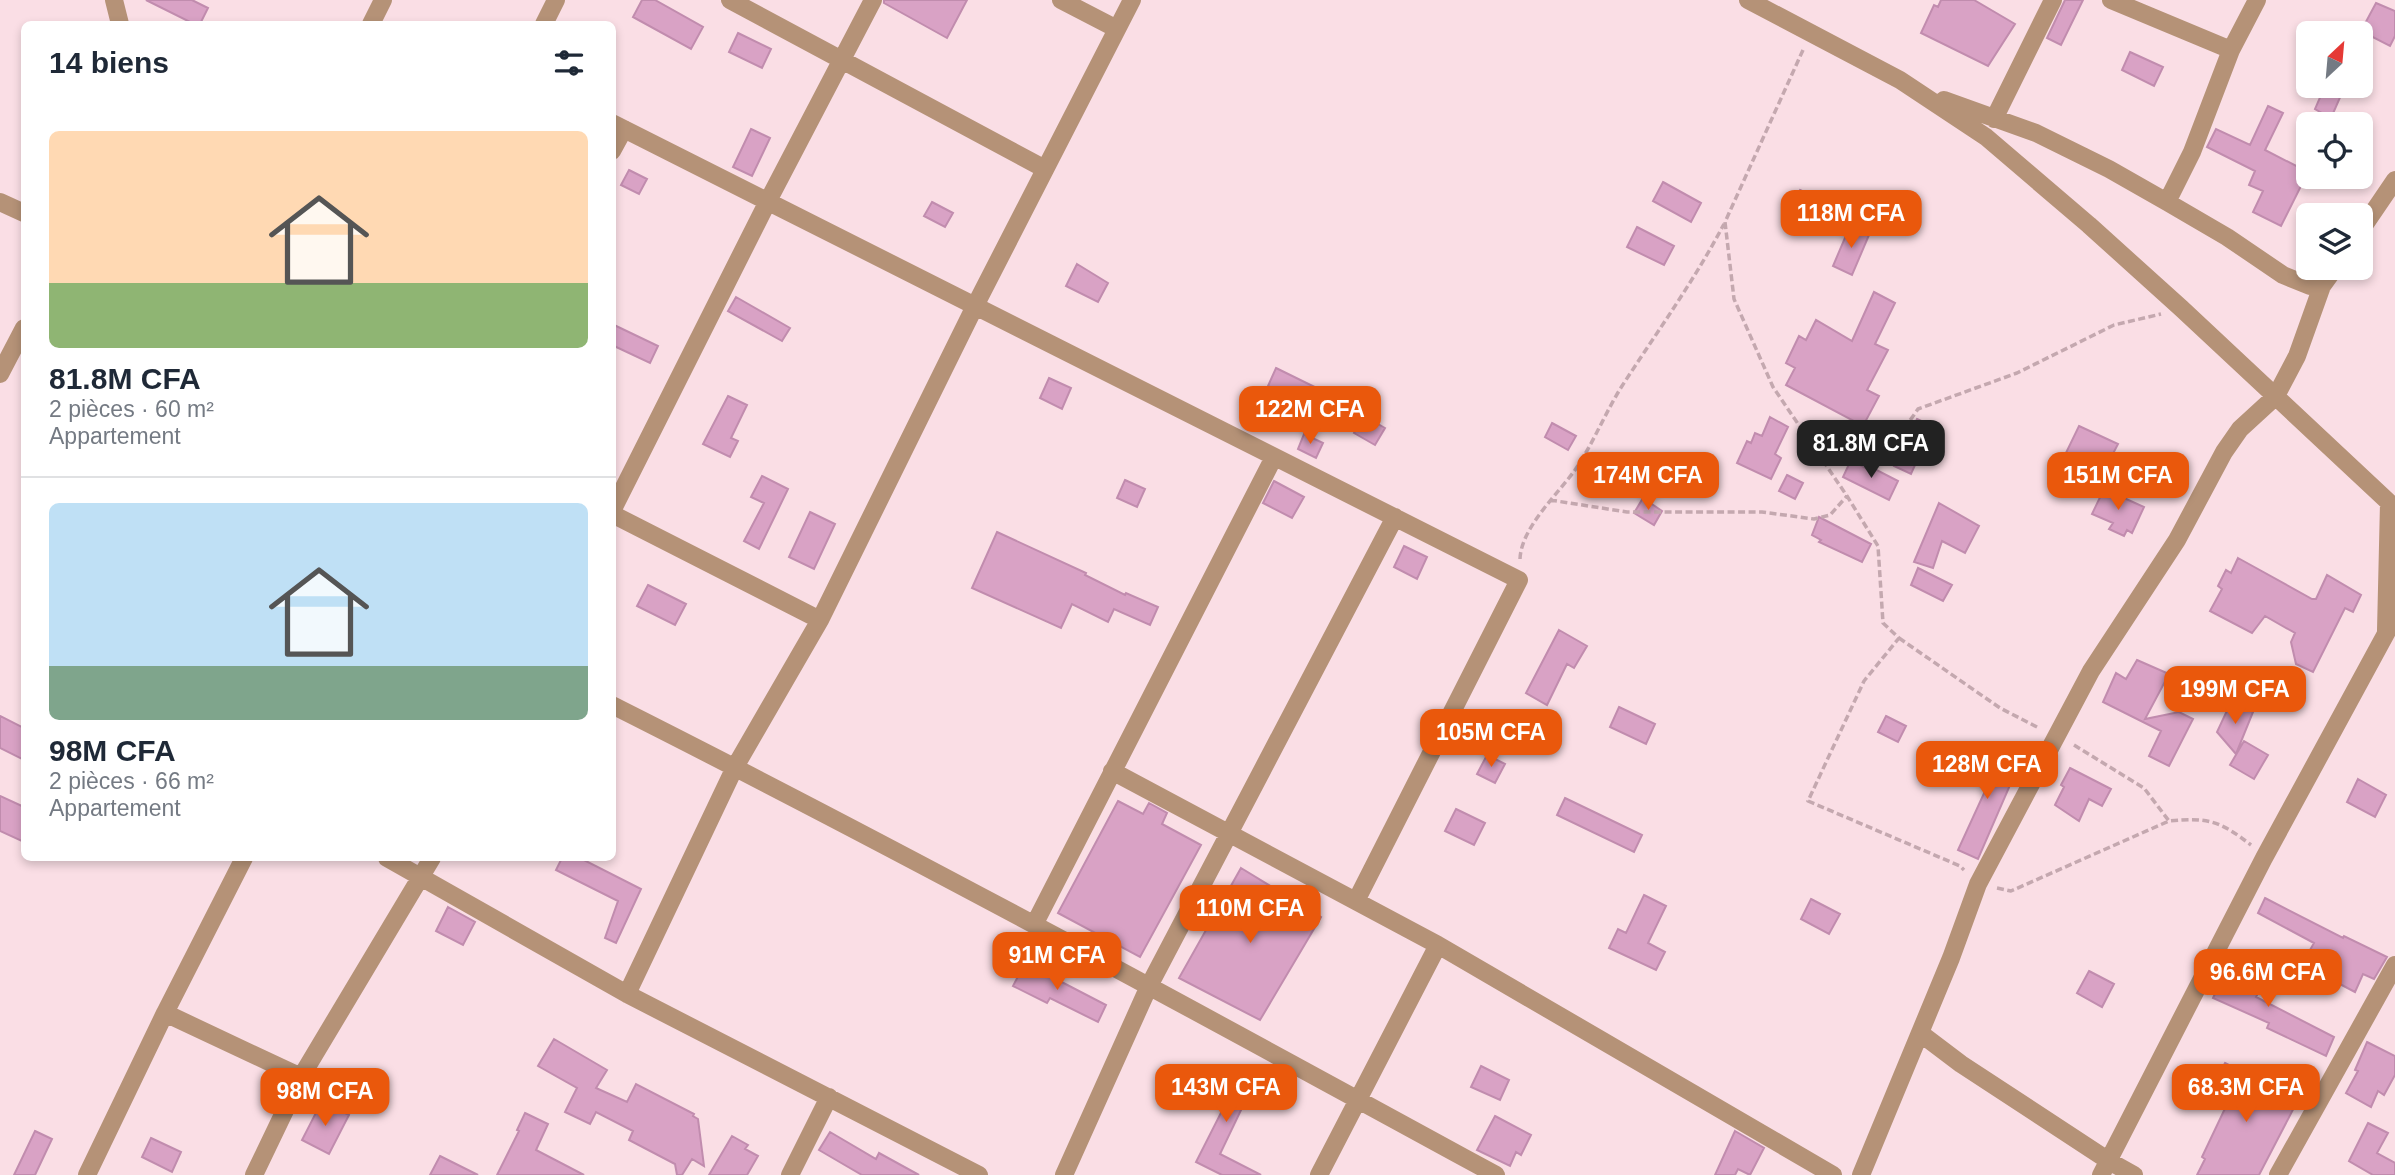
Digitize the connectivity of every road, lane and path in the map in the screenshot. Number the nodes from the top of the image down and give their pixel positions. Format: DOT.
graph roads {
  1 [pos="114,0"];
  2 [pos="383,0"];
  3 [pos="556,0"];
  4 [pos="730,0"];
  5 [pos="873,0"];
  6 [pos="1061,0"];
  7 [pos="1132,0"];
  8 [pos="1748,0"];
  9 [pos="2053,0"];
  10 [pos="2111,0"];
  11 [pos="2257,0"];
  12 [pos="119,21"];
  13 [pos="372,21"];
  14 [pos="546,21"];
  15 [pos="1117,29"];
  16 [pos="1811,33"];
  17 [pos="2231,50"];
  18 [pos="842,60"];
  19 [pos="1900,80"];
  20 [pos="1994,118"];
  21 [pos="618,126"];
  22 [pos="1045,169"];
  23 [pos="2395,180"];
  24 [pos="768,201"];
  25 [pos="0,202"];
  26 [pos="2167,202"];
  27 [pos="21,212"];
  28 [pos="2373,212"];
  29 [pos="1725,222"];
  30 [pos="2326,280"];
  31 [pos="2322,286"];
  32 [pos="975,306"];
  33 [pos="2181,308"];
  34 [pos="21,334"];
  35 [pos="0,373"];
  36 [pos="2276,396"];
  37 [pos="1806,435"];
  38 [pos="1274,457"];
  39 [pos="1847,496"];
  40 [pos="1550,500"];
  41 [pos="616,504"];
  42 [pos="2392,506"];
  43 [pos="616,514"];
  44 [pos="1395,517"];
  45 [pos="1519,580"];
  46 [pos="820,620"];
  47 [pos="2391,624"];
  48 [pos="1899,638"];
  49 [pos="616,707"];
  50 [pos="2055,736"];
  51 [pos="735,767"];
  52 [pos="1112,771"];
  53 [pos="2169,821"];
  54 [pos="1229,834"];
  55 [pos="2264,858"];
  56 [pos="242,861"];
  57 [pos="393,861"];
  58 [pos="430,861"];
  59 [pos="422,877"];
  60 [pos="1978,884"];
  61 [pos="1356,901"];
  62 [pos="1034,925"];
  63 [pos="1438,945"];
  64 [pos="2395,965"];
  65 [pos="1149,986"];
  66 [pos="627,994"];
  67 [pos="165,1013"];
  68 [pos="1920,1033"];
  69 [pos="301,1077"];
  70 [pos="829,1097"];
  71 [pos="1357,1099"];
  72 [pos="2105,1168"];
  73 [pos="87,1175"];
  74 [pos="254,1175"];
  75 [pos="790,1175"];
  76 [pos="979,1175"];
  77 [pos="1064,1175"];
  78 [pos="1319,1175"];
  79 [pos="1496,1175"];
  80 [pos="1833,1175"];
  81 [pos="1861,1175"];
  82 [pos="2134,1175"];
  83 [pos="2278,1175"];
  1 -- 12 [label="street"];
  2 -- 13 [label="street"];
  3 -- 14 [label="street"];
  4 -- 18 [label="street"];
  5 -- 18 [label="street"];
  6 -- 15 [label="street"];
  7 -- 15 [label="street"];
  8 -- 16 [label="street"];
  9 -- 20 [label="street"];
  10 -- 17 [label="street"];
  11 -- 17 [label="street"];
  15 -- 22 [label="street"];
  16 -- 19 [label="street"];
  16 -- 29 [label="path"];
  17 -- 26 [label="street"];
  18 -- 22 [label="street"];
  18 -- 24 [label="street"];
  19 -- 20 [label="street"];
  19 -- 33 [label="street"];
  20 -- 26 [label="street"];
  21 -- 24 [label="street"];
  22 -- 32 [label="street"];
  23 -- 28 [label="street"];
  24 -- 32 [label="street"];
  24 -- 41 [label="street"];
  25 -- 27 [label="street"];
  26 -- 31 [label="street"];
  29 -- 37 [label="path"];
  29 -- 40 [label="path"];
  30 -- 31 [label="street"];
  31 -- 36 [label="street"];
  32 -- 38 [label="street"];
  32 -- 46 [label="street"];
  33 -- 36 [label="street"];
  33 -- 37 [label="path"];
  34 -- 35 [label="street"];
  36 -- 42 [label="street"];
  36 -- 50 [label="street"];
  37 -- 39 [label="path"];
  38 -- 44 [label="street"];
  38 -- 52 [label="street"];
  39 -- 40 [label="path"];
  39 -- 48 [label="path"];
  40 -- 45 [label="path"];
  42 -- 47 [label="street"];
  43 -- 46 [label="street"];
  44 -- 45 [label="street"];
  44 -- 54 [label="street"];
  45 -- 61 [label="street"];
  46 -- 51 [label="street"];
  47 -- 55 [label="street"];
  48 -- 50 [label="path"];
  48 -- 60 [label="path"];
  49 -- 51 [label="street"];
  50 -- 53 [label="path"];
  50 -- 60 [label="street"];
  51 -- 62 [label="street"];
  51 -- 66 [label="street"];
  52 -- 54 [label="street"];
  52 -- 62 [label="street"];
  53 -- 55 [label="path"];
  53 -- 60 [label="path"];
  54 -- 61 [label="street"];
  54 -- 65 [label="street"];
  55 -- 72 [label="street"];
  56 -- 67 [label="street"];
  57 -- 59 [label="street"];
  58 -- 59 [label="street"];
  59 -- 66 [label="street"];
  59 -- 69 [label="street"];
  60 -- 68 [label="street"];
  61 -- 63 [label="street"];
  62 -- 65 [label="street"];
  63 -- 71 [label="street"];
  63 -- 80 [label="street"];
  64 -- 83 [label="street"];
  65 -- 71 [label="street"];
  65 -- 77 [label="street"];
  66 -- 70 [label="street"];
  67 -- 69 [label="street"];
  67 -- 73 [label="street"];
  68 -- 72 [label="street"];
  68 -- 81 [label="street"];
  69 -- 74 [label="street"];
  70 -- 75 [label="street"];
  70 -- 76 [label="street"];
  71 -- 78 [label="street"];
  71 -- 79 [label="street"];
  72 -- 82 [label="street"];
}
